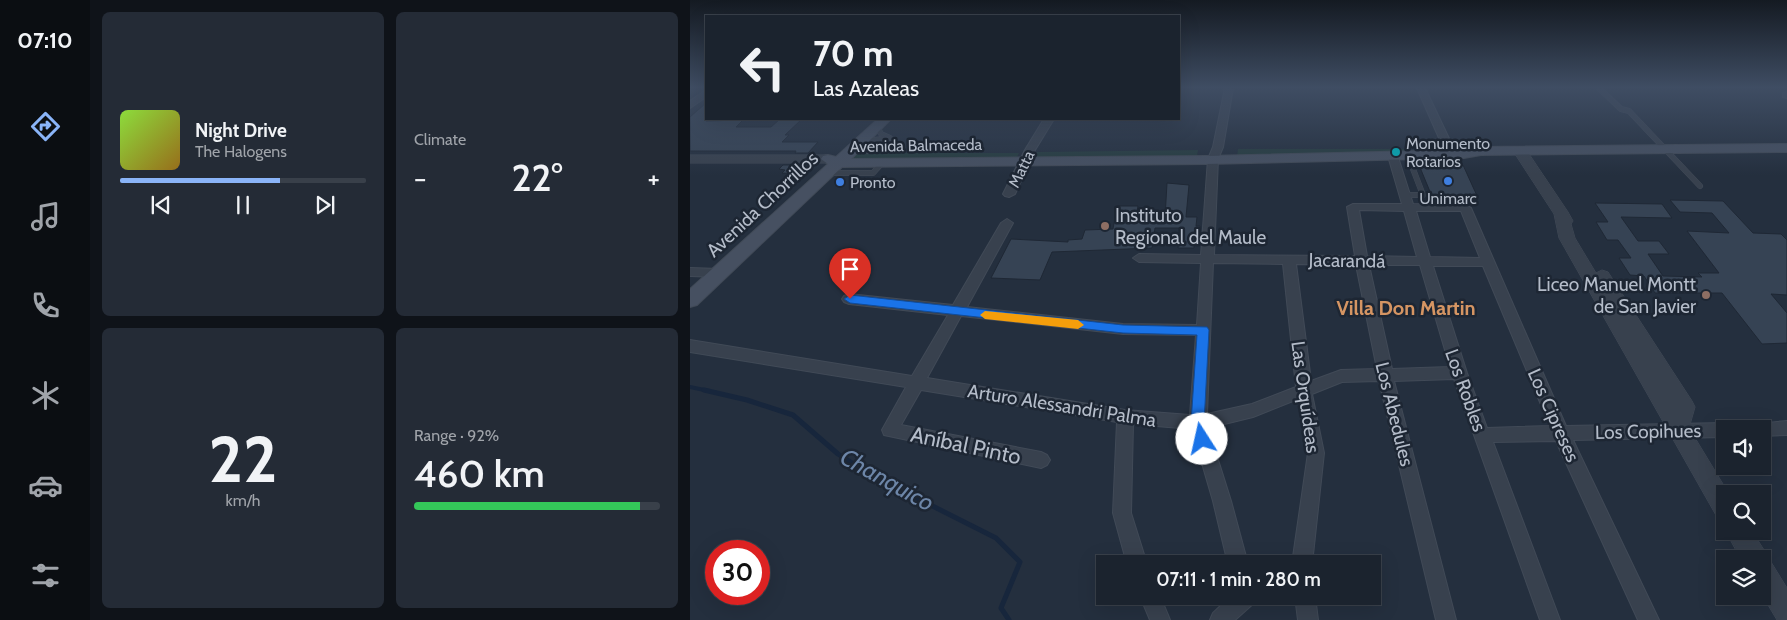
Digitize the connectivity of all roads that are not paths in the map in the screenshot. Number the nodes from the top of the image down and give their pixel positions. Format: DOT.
graph roads {
  1 [pos="1223,117"];
  2 [pos="1434,117"];
  3 [pos="1635,117"];
  4 [pos="1048,120"];
  5 [pos="878,121"];
  6 [pos="891,144"];
  7 [pos="1448,147"];
  8 [pos="860,148"];
  9 [pos="1665,148"];
  10 [pos="1787,148"];
  11 [pos="1476,152"];
  12 [pos="1216,153"];
  13 [pos="1522,154"];
  14 [pos="1028,155"];
  15 [pos="1400,156"];
  16 [pos="690,159"];
  17 [pos="882,162"];
  18 [pos="831,165"];
  19 [pos="1700,186"];
  20 [pos="1009,194"];
  21 [pos="1407,201"];
  22 [pos="1007,224"];
  23 [pos="1139,258"];
  24 [pos="1207,259"];
  25 [pos="1290,260"];
  26 [pos="1361,260"];
  27 [pos="1423,261"];
  28 [pos="1488,262"];
  29 [pos="705,272"];
  30 [pos="690,287"];
  31 [pos="850,299"];
  32 [pos="690,300"];
  33 [pos="956,312"];
  34 [pos="1203,330"];
  35 [pos="690,346"];
  36 [pos="1459,373"];
  37 [pos="1384,374"];
  38 [pos="917,383"];
  39 [pos="1304,391"];
  40 [pos="1125,417"];
  41 [pos="1198,423"];
  42 [pos="1787,428"];
  43 [pos="1771,429"];
  44 [pos="1716,430"];
  45 [pos="1678,431"];
  46 [pos="1561,433"];
  47 [pos="1482,435"];
  48 [pos="1041,460"];
  49 [pos="1716,494"];
  50 [pos="1134,555"];
  51 [pos="1236,555"];
  52 [pos="1303,555"];
  53 [pos="1771,586"];
  54 [pos="1154,605"];
  55 [pos="1237,605"];
  56 [pos="1306,605"];
  57 [pos="1787,612"];
  58 [pos="1160,620"];
  59 [pos="1220,620"];
  60 [pos="1308,620"];
  61 [pos="1446,620"];
  62 [pos="1550,620"];
  63 [pos="1649,620"];
  1 -- 12 [label="street"];
  2 -- 7 [label="street"];
  3 -- 9 [label="lane"];
  4 -- 14 [label="street, Matta"];
  5 -- 6 [label="lane"];
  5 -- 8 [label="main road, Avenida Chorrillos"];
  5 -- 18 [label="main road, Avenida Chorrillos"];
  6 -- 8 [label="main road, Avenida Balmaceda"];
  6 -- 14 [label="main road, Avenida Balmaceda"];
  6 -- 17 [label="main road"];
  7 -- 11 [label="main road, Avenida Balmaceda"];
  7 -- 12 [label="main road, Avenida Balmaceda"];
  8 -- 18 [label="main road, Avenida Chorrillos"];
  9 -- 10 [label="main road"];
  9 -- 13 [label="main road"];
  9 -- 19 [label="lane"];
  11 -- 13 [label="main road"];
  11 -- 15 [label="main road, Avenida Balmaceda"];
  12 -- 14 [label="main road, Avenida Balmaceda"];
  12 -- 15 [label="main road, Avenida Balmaceda"];
  12 -- 24 [label="street"];
  13 -- 45 [label="street"];
  14 -- 17 [label="main road, Avenida Balmaceda"];
  14 -- 20 [label="street, Matta"];
  15 -- 21 [label="street, Los Robles"];
  16 -- 18 [label="street"];
  17 -- 18 [label="main road, Avenida Balmaceda"];
  18 -- 29 [label="main road, Avenida Chorrillos"];
  21 -- 26 [label="street, Los Abedules"];
  21 -- 27 [label="street, Los Robles"];
  21 -- 28 [label="street, Los Cipreses"];
  22 -- 33 [label="street"];
  23 -- 24 [label="street, Jacarandá"];
  24 -- 25 [label="street, Jacarandá"];
  24 -- 34 [label="street"];
  25 -- 26 [label="street, Jacarandá"];
  25 -- 39 [label="street, Las Orquídeas"];
  26 -- 27 [label="street, Jacarandá"];
  26 -- 37 [label="street, Los Abedules"];
  27 -- 28 [label="street, Jacarandá"];
  27 -- 36 [label="street, Los Robles"];
  28 -- 46 [label="street, Los Cipreses"];
  29 -- 30 [label="main road, Avenida Chorrillos"];
  29 -- 32 [label="main road, Avenida Chorrillos"];
  31 -- 33 [label="street"];
  33 -- 34 [label="street"];
  33 -- 38 [label="street"];
  34 -- 41 [label="street"];
  35 -- 38 [label="street, Arturo Alessandri Palma"];
  36 -- 37 [label="street, Arturo Alessandri Palma"];
  36 -- 47 [label="street, Los Robles"];
  37 -- 39 [label="street, Arturo Alessandri Palma"];
  37 -- 61 [label="street, Los Abedules"];
  38 -- 40 [label="street, Arturo Alessandri Palma"];
  38 -- 48 [label="street, Aníbal Pinto"];
  39 -- 41 [label="street, Arturo Alessandri Palma"];
  39 -- 52 [label="street, Las Orquídeas"];
  40 -- 41 [label="street, Arturo Alessandri Palma"];
  40 -- 50 [label="street"];
  41 -- 51 [label="street"];
  42 -- 43 [label="street"];
  44 -- 45 [label="street, Los Copihues"];
  45 -- 46 [label="street, Los Copihues"];
  45 -- 49 [label="street"];
  46 -- 47 [label="street, Los Copihues"];
  46 -- 63 [label="street, Los Cipreses"];
  47 -- 62 [label="street, Los Robles"];
  53 -- 57 [label="street"];
  54 -- 58 [label="street"];
  55 -- 59 [label="street"];
  56 -- 60 [label="street"];
}
